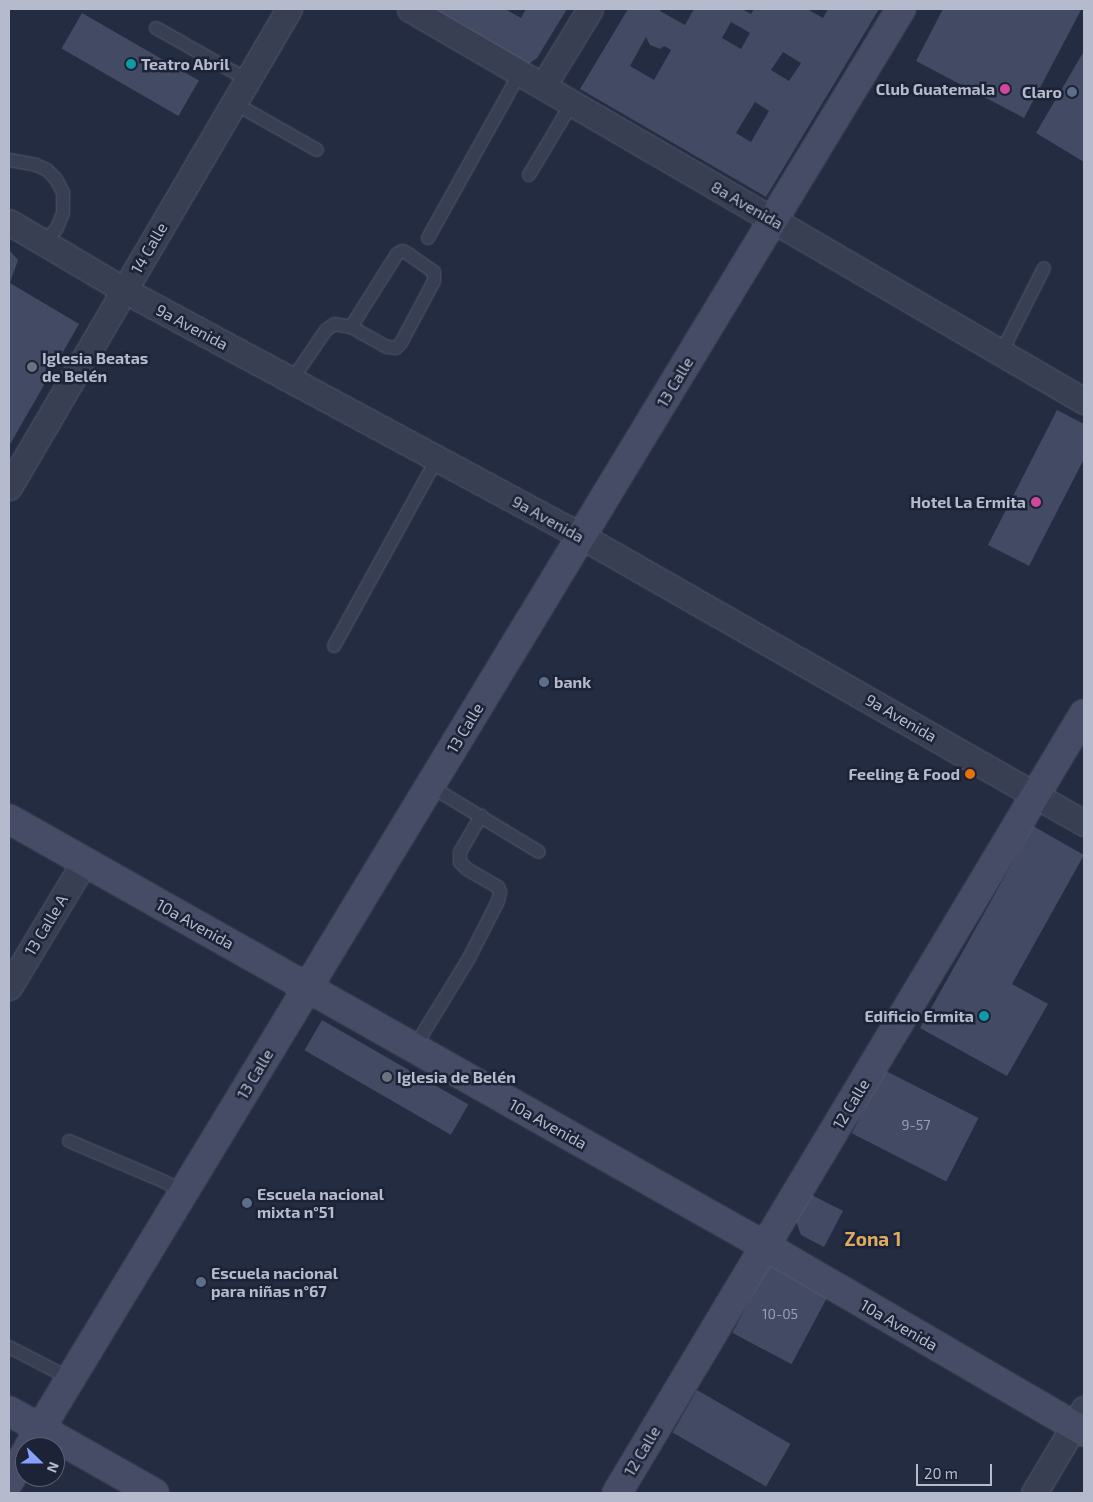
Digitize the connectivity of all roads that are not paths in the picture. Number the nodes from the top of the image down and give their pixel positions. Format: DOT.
graph roads {
  1 [pos="289,9"];
  2 [pos="410,9"];
  3 [pos="590,9"];
  4 [pos="900,9"];
  5 [pos="156,28"];
  6 [pos="520,73"];
  7 [pos="248,80"];
  8 [pos="543,86"];
  9 [pos="234,103"];
  10 [pos="572,103"];
  11 [pos="317,150"];
  12 [pos="9,160"];
  13 [pos="529,175"];
  14 [pos="773,220"];
  15 [pos="9,222"];
  16 [pos="428,238"];
  17 [pos="44,243"];
  18 [pos="1044,268"];
  19 [pos="124,290"];
  20 [pos="350,327"];
  21 [pos="1002,353"];
  22 [pos="292,380"];
  23 [pos="1084,401"];
  24 [pos="437,459"];
  25 [pos="9,487"];
  26 [pos="581,536"];
  27 [pos="334,646"];
  28 [pos="1084,714"];
  29 [pos="430,786"];
  30 [pos="1036,795"];
  31 [pos="481,816"];
  32 [pos="9,819"];
  33 [pos="1084,823"];
  34 [pos="539,852"];
  35 [pos="84,862"];
  36 [pos="9,987"];
  37 [pos="308,987"];
  38 [pos="414,1048"];
  39 [pos="69,1141"];
  40 [pos="183,1191"];
  41 [pos="765,1246"];
  42 [pos="9,1347"];
  43 [pos="69,1378"];
  44 [pos="9,1411"];
  45 [pos="1081,1423"];
  46 [pos="33,1437"];
  47 [pos="35,1437"];
  48 [pos="65,1452"];
  49 [pos="154,1493"];
  50 [pos="617,1493"];
  51 [pos="1034,1493"];
  1 -- 7 [label="street, 14 Calle"];
  2 -- 6 [label="street, 8a Avenida"];
  3 -- 8 [label="street"];
  4 -- 14 [label="street, 13 Calle"];
  5 -- 7 [label="lane"];
  6 -- 8 [label="street, 8a Avenida"];
  6 -- 16 [label="lane"];
  7 -- 9 [label="street, 14 Calle"];
  8 -- 10 [label="street, 8a Avenida"];
  9 -- 11 [label="lane"];
  9 -- 19 [label="street, 14 Calle"];
  10 -- 13 [label="lane"];
  10 -- 14 [label="street, 8a Avenida"];
  12 -- 17 [label="lane"];
  14 -- 21 [label="street, 8a Avenida"];
  14 -- 26 [label="street, 13 Calle"];
  15 -- 17 [label="street, 9a Avenida"];
  17 -- 19 [label="street, 9a Avenida"];
  18 -- 21 [label="lane"];
  19 -- 22 [label="street, 9a Avenida"];
  19 -- 25 [label="street, 14 Calle"];
  20 -- 20 [label="lane"];
  20 -- 22 [label="lane"];
  21 -- 23 [label="street, 8a Avenida"];
  22 -- 24 [label="street, 9a Avenida"];
  24 -- 26 [label="street, 9a Avenida"];
  24 -- 27 [label="lane"];
  26 -- 29 [label="street, 13 Calle"];
  26 -- 30 [label="street, 9a Avenida"];
  28 -- 30 [label="street, 12 Calle"];
  29 -- 31 [label="lane"];
  29 -- 37 [label="street, 13 Calle"];
  30 -- 33 [label="street, 9a Avenida"];
  30 -- 41 [label="street, 12 Calle"];
  31 -- 34 [label="lane"];
  31 -- 38 [label="lane"];
  32 -- 35 [label="street, 10a Avenida"];
  35 -- 36 [label="street, 13 Calle A"];
  35 -- 37 [label="street, 10a Avenida"];
  37 -- 38 [label="street, 10a Avenida"];
  37 -- 40 [label="street, 13 Calle"];
  38 -- 41 [label="street, 10a Avenida"];
  39 -- 40 [label="lane"];
  40 -- 43 [label="street, 13 Calle"];
  41 -- 45 [label="street, 10a Avenida"];
  41 -- 50 [label="street, 12 Calle"];
  42 -- 43 [label="lane"];
  43 -- 47 [label="street, 13 Calle"];
  44 -- 46 [label="street"];
  45 -- 51 [label="street"];
  48 -- 49 [label="street"];
}
